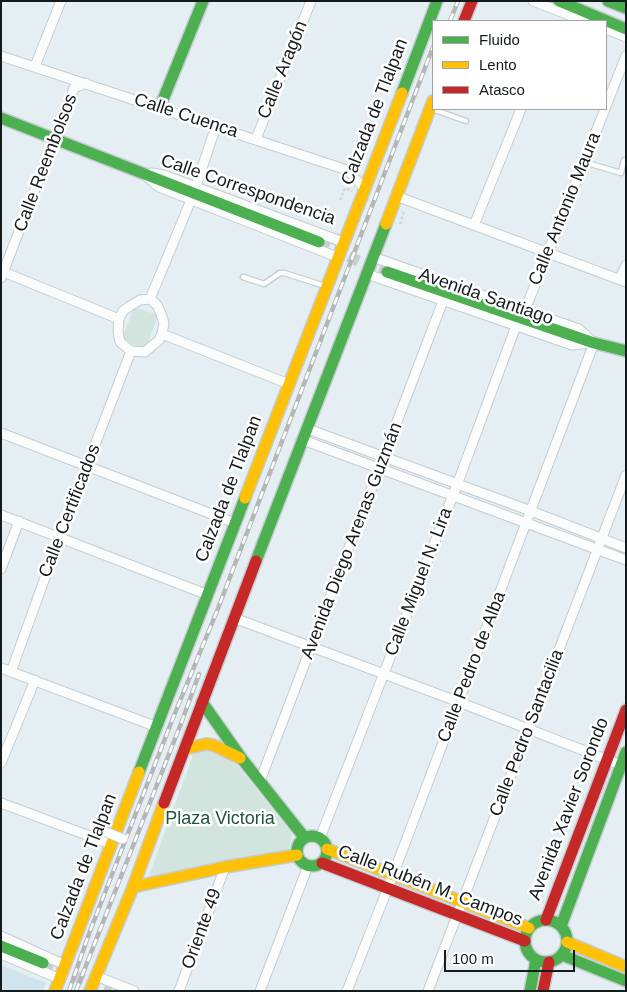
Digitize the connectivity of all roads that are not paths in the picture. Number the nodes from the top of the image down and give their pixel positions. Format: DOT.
graph roads {
  1 [pos="61,1"];
  2 [pos="203,1"];
  3 [pos="311,1"];
  4 [pos="437,1"];
  5 [pos="472,1"];
  6 [pos="533,1"];
  7 [pos="572,1"];
  8 [pos="608,1"];
  9 [pos="560,7"];
  10 [pos="626,8"];
  11 [pos="464,20"];
  12 [pos="556,20"];
  13 [pos="582,20"];
  14 [pos="599,20"];
  15 [pos="607,23"];
  16 [pos="626,23"];
  17 [pos="607,29"];
  18 [pos="626,29"];
  19 [pos="626,37"];
  20 [pos="1,56"];
  21 [pos="626,56"];
  22 [pos="34,66"];
  23 [pos="86,83"];
  24 [pos="607,102"];
  25 [pos="432,104"];
  26 [pos="160,107"];
  27 [pos="444,110"];
  28 [pos="521,110"];
  29 [pos="604,110"];
  30 [pos="1,118"];
  31 [pos="466,121"];
  32 [pos="216,126"];
  33 [pos="55,138"];
  34 [pos="256,139"];
  35 [pos="624,160"];
  36 [pos="584,162"];
  37 [pos="140,172"];
  38 [pos="623,173"];
  39 [pos="196,186"];
  40 [pos="363,191"];
  41 [pos="396,196"];
  42 [pos="191,200"];
  43 [pos="474,225"];
  44 [pos="319,242"];
  45 [pos="343,242"];
  46 [pos="548,252"];
  47 [pos="337,257"];
  48 [pos="373,257"];
  49 [pos="626,265"];
  50 [pos="387,272"];
  51 [pos="2,274"];
  52 [pos="367,274"];
  53 [pos="243,277"];
  54 [pos="623,281"];
  55 [pos="326,286"];
  56 [pos="150,299"];
  57 [pos="443,301"];
  58 [pos="525,310"];
  59 [pos="119,319"];
  60 [pos="516,326"];
  61 [pos="162,334"];
  62 [pos="594,343"];
  63 [pos="131,351"];
  64 [pos="626,351"];
  65 [pos="289,384"];
  66 [pos="1,433"];
  67 [pos="306,435"];
  68 [pos="384,457"];
  69 [pos="87,466"];
  70 [pos="379,469"];
  71 [pos="626,475"];
  72 [pos="457,485"];
  73 [pos="452,495"];
  74 [pos="531,511"];
  75 [pos="1,515"];
  76 [pos="19,521"];
  77 [pos="234,523"];
  78 [pos="527,523"];
  79 [pos="60,536"];
  80 [pos="601,539"];
  81 [pos="626,548"];
  82 [pos="597,549"];
  83 [pos="626,560"];
  84 [pos="1,569"];
  85 [pos="208,595"];
  86 [pos="234,618"];
  87 [pos="311,646"];
  88 [pos="1,668"];
  89 [pos="11,672"];
  90 [pos="383,674"];
  91 [pos="35,680"];
  92 [pos="202,702"];
  93 [pos="459,702"];
  94 [pos="626,710"];
  95 [pos="157,727"];
  96 [pos="529,729"];
  97 [pos="185,749"];
  98 [pos="626,752"];
  99 [pos="242,759"];
  100 [pos="607,760"];
  101 [pos="1,763"];
  102 [pos="623,766"];
  103 [pos="260,781"];
  104 [pos="1,803"];
  105 [pos="94,827"];
  106 [pos="304,838"];
  107 [pos="320,838"];
  108 [pos="123,839"];
  109 [pos="111,844"];
  110 [pos="327,849"];
  111 [pos="297,855"];
  112 [pos="322,863"];
  113 [pos="308,866"];
  114 [pos="225,868"];
  115 [pos="393,875"];
  116 [pos="133,886"];
  117 [pos="388,889"];
  118 [pos="462,902"];
  119 [pos="457,916"];
  120 [pos="546,920"];
  121 [pos="561,926"];
  122 [pos="529,928"];
  123 [pos="1,936"];
  124 [pos="525,941"];
  125 [pos="568,942"];
  126 [pos="1,946"];
  127 [pos="1,954"];
  128 [pos="562,955"];
  129 [pos="536,960"];
  130 [pos="549,962"];
  131 [pos="43,964"];
  132 [pos="65,965"];
  133 [pos="626,967"];
  134 [pos="96,976"];
  135 [pos="60,979"];
  136 [pos="626,981"];
  137 [pos="55,991"];
  138 [pos="90,991"];
  139 [pos="134,991"];
  140 [pos="179,991"];
  141 [pos="260,991"];
  142 [pos="347,991"];
  143 [pos="428,991"];
  144 [pos="530,991"];
  145 [pos="543,991"];
  1 -- 22 [label="street"];
  2 -- 26 [label="main road"];
  3 -- 34 [label="street, Calle Aragón"];
  4 -- 40 [label="main road, Calzada de Tlalpan"];
  5 -- 11 [label="main road"];
  6 -- 9 [label="street"];
  7 -- 16 [label="lane"];
  8 -- 10 [label="main road"];
  9 -- 12 [label="street"];
  9 -- 13 [label="street"];
  9 -- 14 [label="main road"];
  15 -- 18 [label="main road"];
  17 -- 19 [label="street"];
  20 -- 22 [label="street, Calle Cuenca"];
  21 -- 24 [label="street, Calle Antonio Maura"];
  22 -- 23 [label="street, Calle Cuenca"];
  23 -- 26 [label="street, Calle Cuenca"];
  23 -- 33 [label="street, Calle Reembolsos"];
  25 -- 41 [label="main road"];
  26 -- 32 [label="street, Calle Cuenca"];
  27 -- 31 [label="lane"];
  28 -- 43 [label="street"];
  29 -- 36 [label="street, Calle Antonio Maura"];
  30 -- 33 [label="main road, Calle Correspondencia"];
  32 -- 34 [label="street, Calle Cuenca"];
  32 -- 39 [label="street"];
  33 -- 37 [label="main road, Calle Correspondencia"];
  33 -- 51 [label="street, Calle Reembolsos"];
  34 -- 40 [label="street, Calle Cuenca"];
  35 -- 38 [label="lane"];
  36 -- 38 [label="lane"];
  36 -- 46 [label="street, Calle Antonio Maura"];
  37 -- 39 [label="street, Calle Correspondencia"];
  37 -- 42 [label="street, Calle Correspondencia"];
  37 -- 44 [label="main road, Calle Correspondencia"];
  39 -- 45 [label="street, Calle Correspondencia"];
  40 -- 45 [label="main road, Calzada de Tlalpan"];
  41 -- 43 [label="street"];
  41 -- 48 [label="main road"];
  42 -- 47 [label="street, Calle Correspondencia"];
  42 -- 56 [label="street"];
  43 -- 46 [label="street"];
  45 -- 47 [label="main road, Calzada de Tlalpan"];
  46 -- 54 [label="street"];
  46 -- 58 [label="street, Calle Antonio Maura"];
  47 -- 55 [label="main road, Calzada de Tlalpan"];
  48 -- 52 [label="main road"];
  48 -- 58 [label="street, Avenida Santiago"];
  49 -- 54 [label="street"];
  50 -- 62 [label="main road, Avenida Santiago"];
  51 -- 59 [label="street"];
  52 -- 57 [label="street, Avenida Santiago"];
  52 -- 67 [label="main road"];
  53 -- 55 [label="lane"];
  55 -- 65 [label="main road, Calzada de Tlalpan"];
  56 -- 59 [label="street"];
  56 -- 61 [label="street"];
  57 -- 60 [label="street, Avenida Santiago"];
  57 -- 68 [label="street, Avenida Diego Arenas Guzmán"];
  58 -- 62 [label="street, Avenida Santiago"];
  59 -- 63 [label="street"];
  60 -- 62 [label="street, Avenida Santiago"];
  60 -- 72 [label="street, Calle Miguel N. Lira"];
  61 -- 63 [label="street"];
  61 -- 65 [label="street"];
  62 -- 64 [label="main road, Avenida Santiago"];
  62 -- 74 [label="street, Calle Pedro de Alba"];
  63 -- 69 [label="street, Calle Certificados"];
  65 -- 77 [label="main road, Calzada de Tlalpan"];
  66 -- 69 [label="street"];
  67 -- 68 [label="street"];
  67 -- 70 [label="street"];
  67 -- 86 [label="main road"];
  68 -- 70 [label="street, Avenida Diego Arenas Guzmán"];
  68 -- 72 [label="street"];
  69 -- 77 [label="street"];
  69 -- 79 [label="street, Calle Certificados"];
  70 -- 73 [label="street"];
  70 -- 87 [label="street, Avenida Diego Arenas Guzmán"];
  71 -- 80 [label="street, Calle Pedro Santacilia"];
  72 -- 73 [label="street, Calle Miguel N. Lira"];
  72 -- 74 [label="street"];
  73 -- 78 [label="street"];
  73 -- 90 [label="street, Calle Miguel N. Lira"];
  74 -- 78 [label="street, Calle Pedro de Alba"];
  74 -- 80 [label="street"];
  75 -- 76 [label="street"];
  76 -- 79 [label="street"];
  76 -- 84 [label="street"];
  77 -- 85 [label="main road, Calzada de Tlalpan"];
  78 -- 82 [label="street"];
  78 -- 93 [label="street, Calle Pedro de Alba"];
  79 -- 85 [label="street"];
  79 -- 89 [label="street, Calle Certificados"];
  80 -- 81 [label="street"];
  80 -- 82 [label="street, Calle Pedro Santacilia"];
  82 -- 83 [label="street"];
  82 -- 96 [label="street, Calle Pedro Santacilia"];
  85 -- 95 [label="main road, Calzada de Tlalpan"];
  86 -- 87 [label="street"];
  86 -- 92 [label="main road"];
  87 -- 90 [label="street"];
  87 -- 103 [label="street, Avenida Diego Arenas Guzmán"];
  88 -- 89 [label="street"];
  89 -- 91 [label="street"];
  90 -- 93 [label="street"];
  90 -- 107 [label="street, Calle Miguel N. Lira"];
  91 -- 95 [label="street"];
  91 -- 101 [label="street"];
  92 -- 97 [label="main road"];
  92 -- 99 [label="main road"];
  93 -- 96 [label="street"];
  93 -- 115 [label="street, Calle Pedro de Alba"];
  94 -- 100 [label="main road, Avenida Xavier Sorondo"];
  95 -- 109 [label="main road, Calzada de Tlalpan"];
  96 -- 100 [label="street"];
  96 -- 118 [label="street, Calle Pedro Santacilia"];
  97 -- 99 [label="main road"];
  97 -- 116 [label="main road"];
  98 -- 102 [label="main road, Avenida Xavier Sorondo"];
  99 -- 103 [label="main road"];
  100 -- 102 [label="street"];
  100 -- 120 [label="main road, Avenida Xavier Sorondo"];
  102 -- 121 [label="main road, Avenida Xavier Sorondo"];
  103 -- 106 [label="main road"];
  104 -- 109 [label="street"];
  105 -- 108 [label="street, bridge"];
  106 -- 107 [label="main road"];
  106 -- 111 [label="main road"];
  107 -- 110 [label="main road"];
  109 -- 132 [label="main road, Calzada de Tlalpan"];
  110 -- 112 [label="main road"];
  110 -- 115 [label="main road, Calle Rubén M. Campos"];
  111 -- 113 [label="main road"];
  111 -- 114 [label="main road"];
  112 -- 113 [label="main road"];
  112 -- 117 [label="main road, Calle Rubén M. Campos"];
  113 -- 141 [label="street"];
  114 -- 116 [label="main road"];
  114 -- 140 [label="street, Oriente 49"];
  115 -- 117 [label="street, Calle Pedro de Alba"];
  115 -- 118 [label="main road, Calle Rubén M. Campos"];
  116 -- 134 [label="main road"];
  117 -- 119 [label="main road, Calle Rubén M. Campos"];
  117 -- 142 [label="street, Calle Pedro de Alba"];
  118 -- 119 [label="street, Calle Pedro Santacilia"];
  118 -- 122 [label="main road, Calle Rubén M. Campos"];
  119 -- 124 [label="main road, Calle Rubén M. Campos"];
  119 -- 143 [label="street, Calle Pedro Santacilia"];
  120 -- 121 [label="main road"];
  120 -- 122 [label="main road"];
  121 -- 125 [label="main road"];
  122 -- 124 [label="main road"];
  123 -- 132 [label="street"];
  124 -- 129 [label="main road"];
  125 -- 128 [label="main road"];
  125 -- 133 [label="main road"];
  126 -- 131 [label="main road"];
  127 -- 135 [label="street"];
  128 -- 130 [label="main road"];
  128 -- 136 [label="main road"];
  129 -- 130 [label="main road"];
  129 -- 144 [label="main road"];
  130 -- 145 [label="main road"];
  132 -- 135 [label="main road, Calzada de Tlalpan"];
  134 -- 138 [label="main road"];
  134 -- 139 [label="street"];
  135 -- 137 [label="main road, Calzada de Tlalpan"];
}
